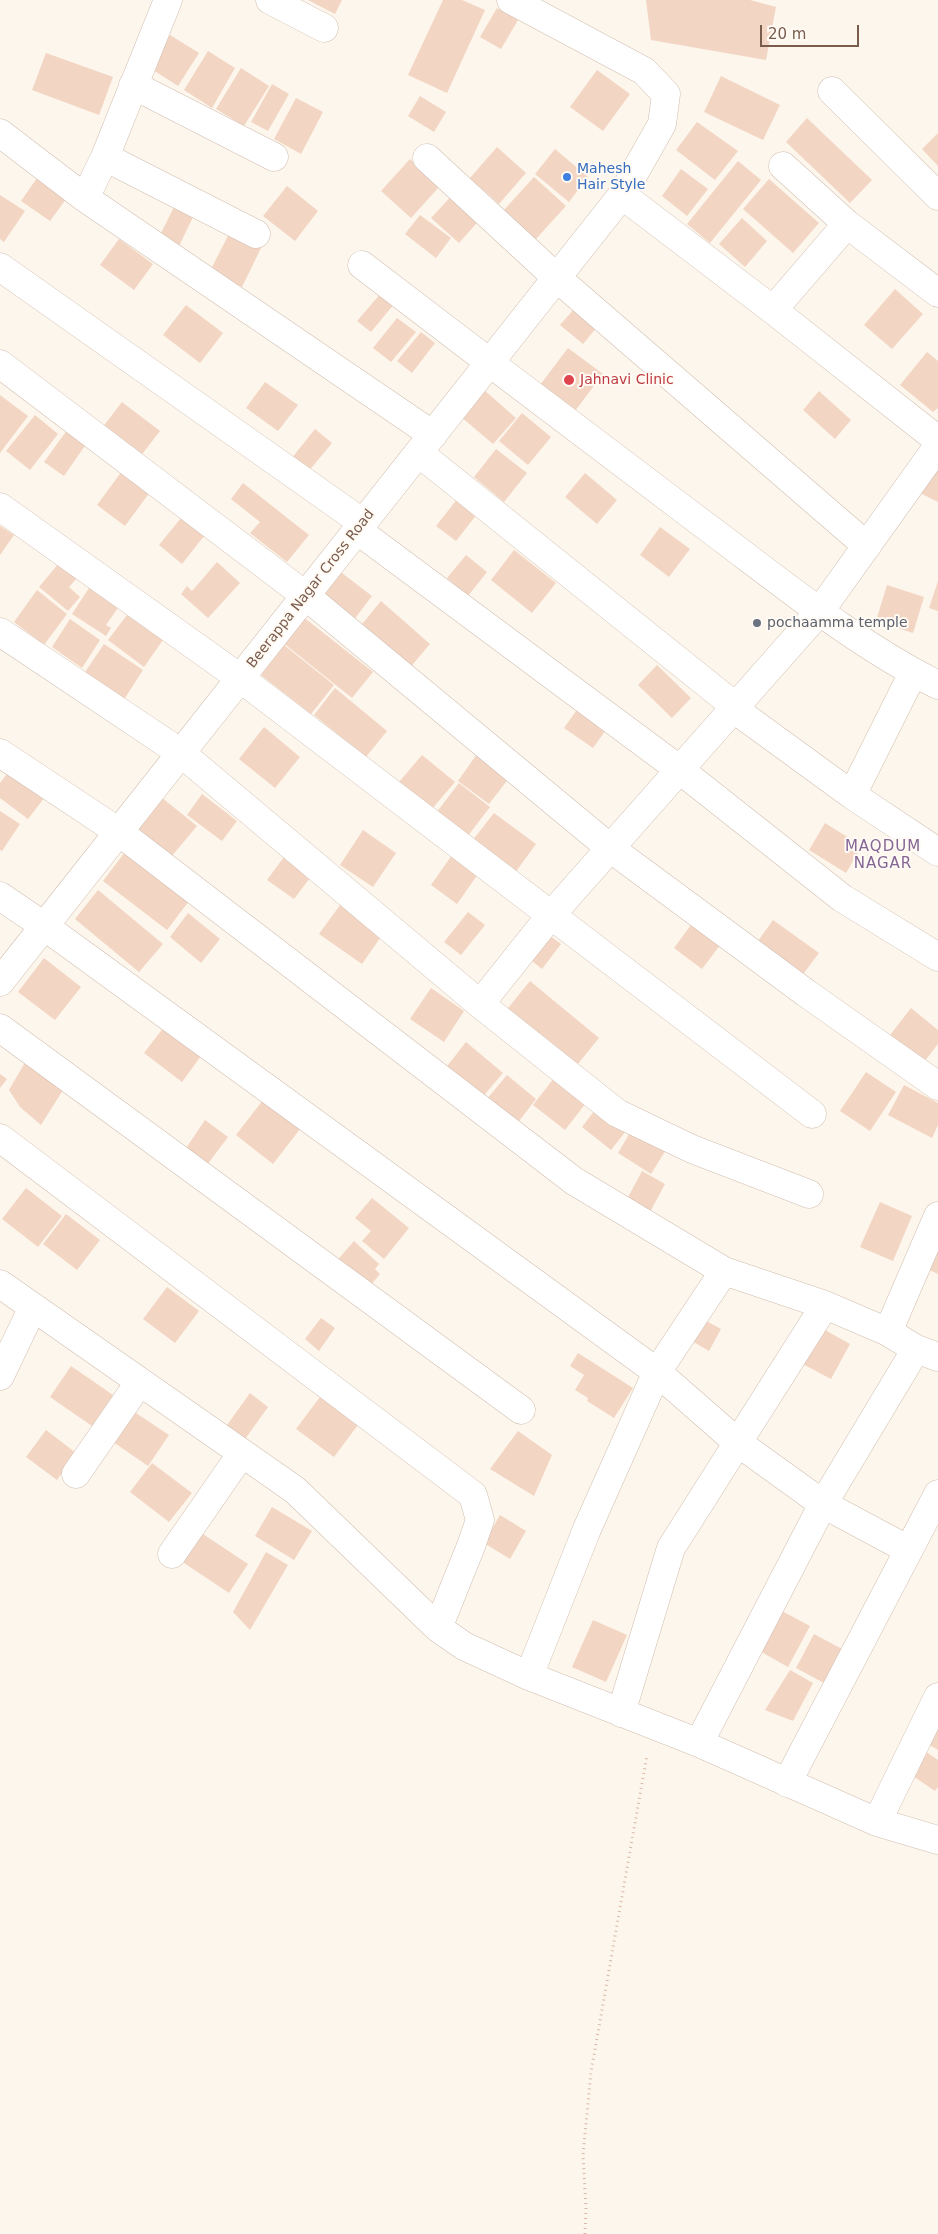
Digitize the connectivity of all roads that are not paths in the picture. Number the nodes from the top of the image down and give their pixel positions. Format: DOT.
graph roads {
  1 [pos="168,0"];
  2 [pos="270,0"];
  3 [pos="511,0"];
  4 [pos="324,28"];
  5 [pos="133,85"];
  6 [pos="832,91"];
  7 [pos="0,133"];
  8 [pos="105,157"];
  9 [pos="274,157"];
  10 [pos="426,158"];
  11 [pos="783,166"];
  12 [pos="622,195"];
  13 [pos="938,196"];
  14 [pos="84,198"];
  15 [pos="847,224"];
  16 [pos="256,234"];
  17 [pos="362,265"];
  18 [pos="0,267"];
  19 [pos="557,278"];
  20 [pos="938,293"];
  21 [pos="773,310"];
  22 [pos="489,363"];
  23 [pos="0,364"];
  24 [pos="938,440"];
  25 [pos="426,444"];
  26 [pos="938,446"];
  27 [pos="0,507"];
  28 [pos="360,527"];
  29 [pos="867,546"];
  30 [pos="306,596"];
  31 [pos="820,612"];
  32 [pos="0,632"];
  33 [pos="914,672"];
  34 [pos="240,678"];
  35 [pos="938,685"];
  36 [pos="735,708"];
  37 [pos="0,753"];
  38 [pos="181,753"];
  39 [pos="680,770"];
  40 [pos="852,795"];
  41 [pos="119,832"];
  42 [pos="610,848"];
  43 [pos="938,852"];
  44 [pos="0,896"];
  45 [pos="551,915"];
  46 [pos="44,926"];
  47 [pos="938,957"];
  48 [pos="0,982"];
  49 [pos="480,1004"];
  50 [pos="0,1028"];
  51 [pos="938,1086"];
  52 [pos="812,1114"];
  53 [pos="0,1138"];
  54 [pos="809,1194"];
  55 [pos="938,1216"];
  56 [pos="724,1271"];
  57 [pos="0,1284"];
  58 [pos="824,1305"];
  59 [pos="34,1307"];
  60 [pos="888,1332"];
  61 [pos="927,1353"];
  62 [pos="657,1372"];
  63 [pos="0,1376"];
  64 [pos="139,1383"];
  65 [pos="521,1410"];
  66 [pos="737,1442"];
  67 [pos="242,1453"];
  68 [pos="76,1474"];
  69 [pos="938,1494"];
  70 [pos="824,1504"];
  71 [pos="908,1550"];
  72 [pos="172,1554"];
  73 [pos="438,1628"];
  74 [pos="529,1676"];
  75 [pos="938,1697"];
  76 [pos="621,1714"];
  77 [pos="699,1744"];
  78 [pos="787,1783"];
  79 [pos="877,1822"];
  80 [pos="938,1840"];
  1 -- 5 [label="street"];
  2 -- 4 [label="street"];
  3 -- 12 [label="street, Beerappa Nagar Cross Road"];
  5 -- 8 [label="street"];
  5 -- 9 [label="street"];
  6 -- 13 [label="street"];
  7 -- 14 [label="street"];
  8 -- 14 [label="street"];
  8 -- 16 [label="street"];
  10 -- 19 [label="street"];
  11 -- 15 [label="street"];
  12 -- 19 [label="street, Beerappa Nagar Cross Road"];
  12 -- 21 [label="street"];
  14 -- 25 [label="street"];
  15 -- 20 [label="street"];
  15 -- 21 [label="street"];
  17 -- 22 [label="street"];
  18 -- 28 [label="street"];
  19 -- 22 [label="street, Beerappa Nagar Cross Road"];
  19 -- 29 [label="street"];
  21 -- 24 [label="street"];
  22 -- 25 [label="street, Beerappa Nagar Cross Road"];
  22 -- 31 [label="street"];
  23 -- 30 [label="street"];
  25 -- 28 [label="street, Beerappa Nagar Cross Road"];
  25 -- 36 [label="street"];
  26 -- 29 [label="street"];
  27 -- 34 [label="street"];
  28 -- 30 [label="street, Beerappa Nagar Cross Road"];
  28 -- 39 [label="street"];
  29 -- 31 [label="street"];
  30 -- 34 [label="street, Beerappa Nagar Cross Road"];
  30 -- 42 [label="street"];
  31 -- 33 [label="street"];
  31 -- 36 [label="street"];
  32 -- 38 [label="street"];
  33 -- 35 [label="street"];
  33 -- 40 [label="street"];
  34 -- 38 [label="street, Beerappa Nagar Cross Road"];
  34 -- 45 [label="street"];
  36 -- 39 [label="street"];
  36 -- 40 [label="street"];
  37 -- 41 [label="street"];
  38 -- 41 [label="street, Beerappa Nagar Cross Road"];
  38 -- 49 [label="street"];
  39 -- 42 [label="street"];
  39 -- 47 [label="street"];
  40 -- 43 [label="street"];
  41 -- 46 [label="street, Beerappa Nagar Cross Road"];
  41 -- 56 [label="street"];
  42 -- 45 [label="street"];
  42 -- 51 [label="street"];
  44 -- 46 [label="street"];
  45 -- 49 [label="street"];
  45 -- 52 [label="street"];
  46 -- 48 [label="street, Beerappa Nagar Cross Road"];
  46 -- 62 [label="street"];
  49 -- 54 [label="street"];
  50 -- 65 [label="street"];
  53 -- 73 [label="street"];
  55 -- 60 [label="street"];
  56 -- 58 [label="street"];
  56 -- 62 [label="street"];
  57 -- 59 [label="street"];
  58 -- 60 [label="street"];
  58 -- 66 [label="street"];
  59 -- 63 [label="street"];
  59 -- 64 [label="street"];
  60 -- 61 [label="street"];
  61 -- 70 [label="street"];
  62 -- 66 [label="street"];
  62 -- 74 [label="street"];
  64 -- 67 [label="street"];
  64 -- 68 [label="street"];
  66 -- 70 [label="street"];
  66 -- 76 [label="street"];
  67 -- 72 [label="street"];
  67 -- 73 [label="street"];
  69 -- 71 [label="street"];
  70 -- 71 [label="street"];
  70 -- 77 [label="street"];
  71 -- 78 [label="street"];
  73 -- 74 [label="street"];
  74 -- 76 [label="street"];
  75 -- 79 [label="street"];
  76 -- 77 [label="street"];
  77 -- 78 [label="street"];
  78 -- 79 [label="street"];
  79 -- 80 [label="street"];
}
